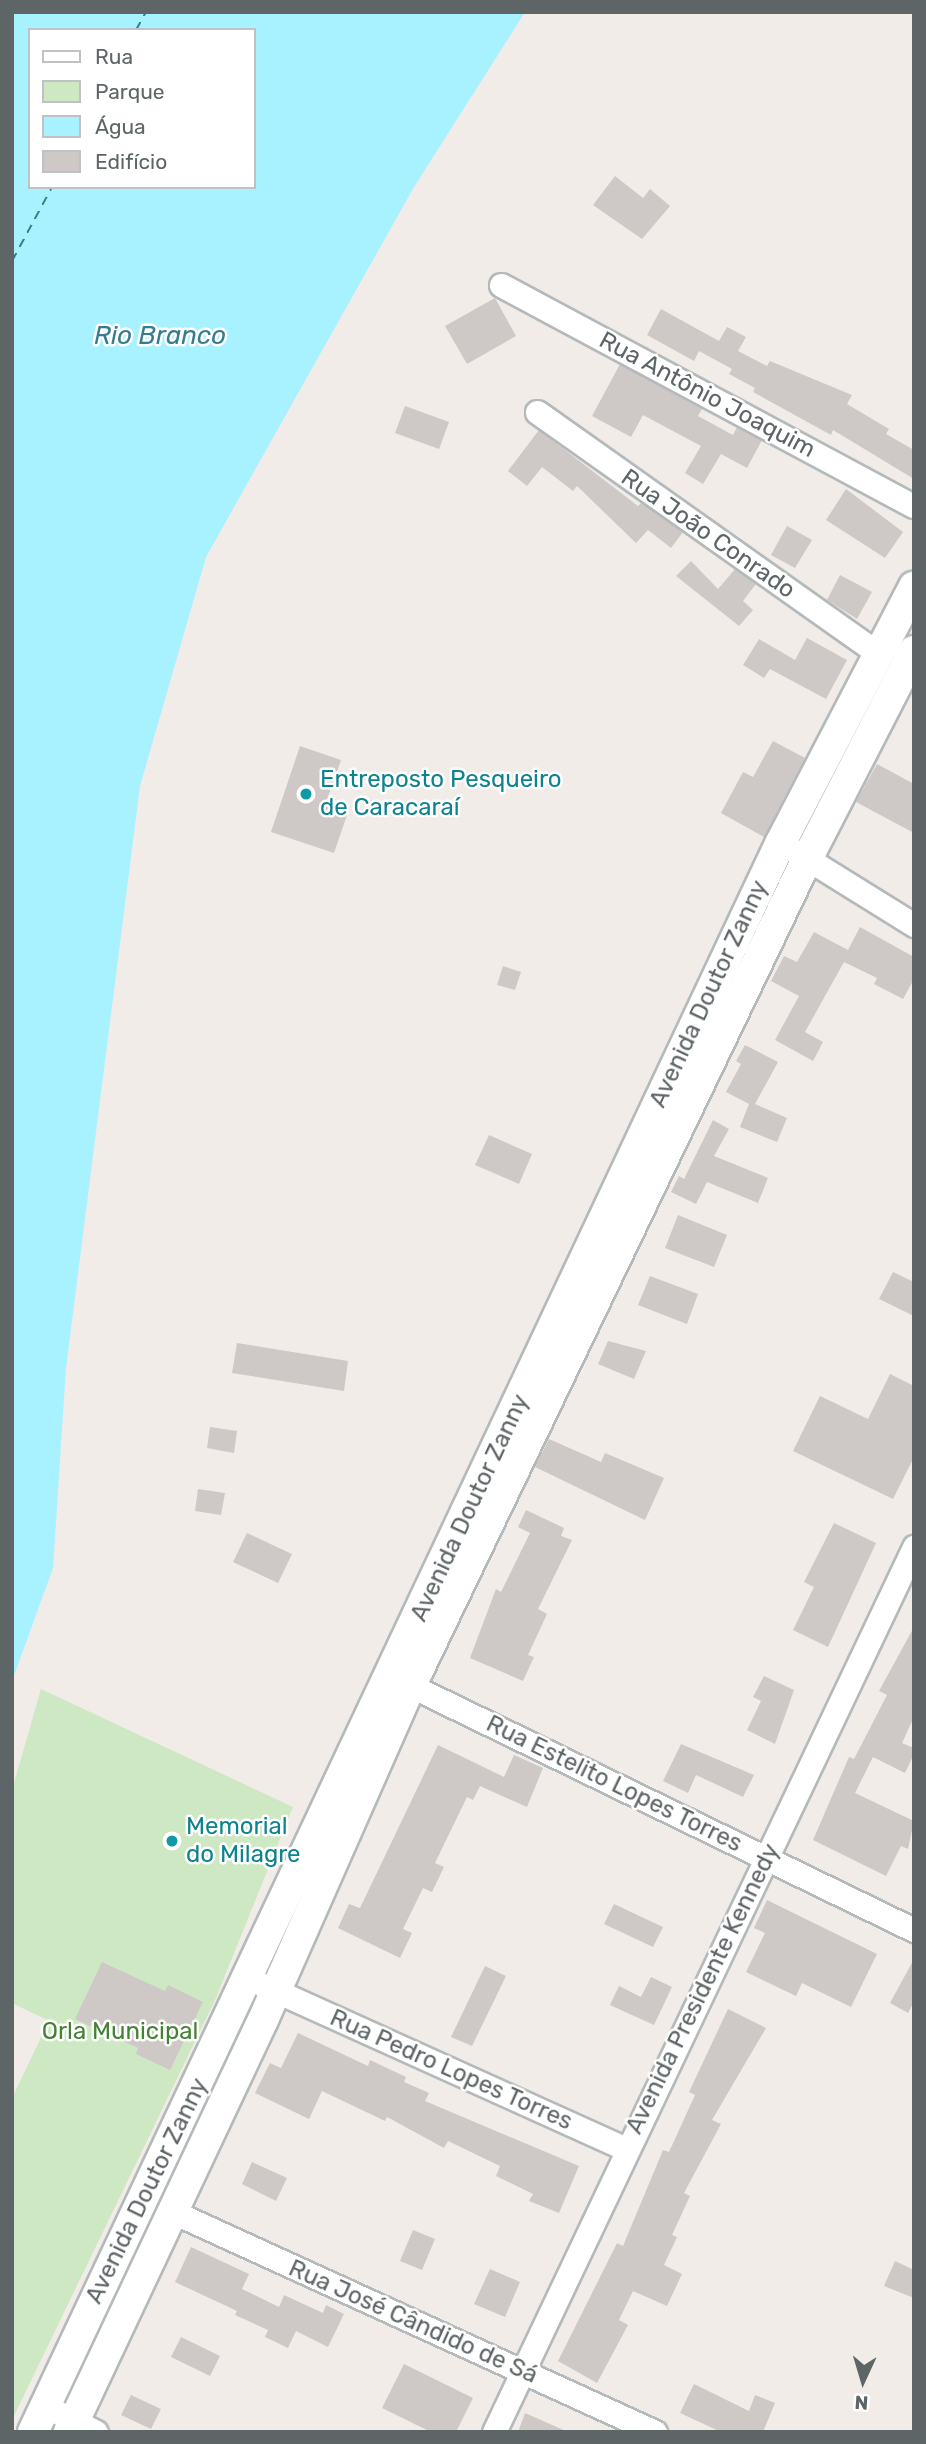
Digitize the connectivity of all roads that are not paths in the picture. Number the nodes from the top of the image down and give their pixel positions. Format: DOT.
graph roads {
  1 [pos="501,285"];
  2 [pos="537,412"];
  3 [pos="914,506"];
  4 [pos="914,587"];
  5 [pos="914,652"];
  6 [pos="880,655"];
  7 [pos="781,842"];
  8 [pos="807,859"];
  9 [pos="914,925"];
  10 [pos="914,1547"];
  11 [pos="400,1680"];
  12 [pos="766,1858"];
  13 [pos="914,1930"];
  14 [pos="249,1979"];
  15 [pos="276,1991"];
  16 [pos="627,2150"];
  17 [pos="171,2211"];
  18 [pos="522,2371"];
  19 [pos="39,2419"];
  20 [pos="80,2428"];
  21 [pos="494,2432"];
  22 [pos="655,2432"];
  1 -- 3 [label="street, Rua Antônio Joaquim"];
  2 -- 6 [label="street, Rua João Conrado"];
  4 -- 6 [label="street, Avenida Doutor Zanny"];
  5 -- 8 [label="street, Avenida Doutor Zanny"];
  6 -- 7 [label="street, Avenida Doutor Zanny"];
  7 -- 8 [label="street"];
  7 -- 11 [label="street, Avenida Doutor Zanny"];
  8 -- 9 [label="street"];
  8 -- 11 [label="street, Avenida Doutor Zanny"];
  10 -- 12 [label="street, Avenida Presidente Kennedy"];
  11 -- 12 [label="street, Rua Estelito Lopes Torres"];
  11 -- 14 [label="street, Avenida Doutor Zanny"];
  11 -- 15 [label="street, Avenida Doutor Zanny"];
  12 -- 13 [label="street, Rua Estelito Lopes Torres"];
  12 -- 16 [label="street, Avenida Presidente Kennedy"];
  14 -- 15 [label="street, Rua Pedro Lopes Torres"];
  14 -- 19 [label="street, Avenida Doutor Zanny"];
  15 -- 16 [label="street, Rua Pedro Lopes Torres"];
  15 -- 17 [label="street, Avenida Doutor Zanny"];
  16 -- 18 [label="street, Avenida Presidente Kennedy"];
  17 -- 18 [label="street, Rua José Cândido de Sá"];
  17 -- 20 [label="street, Avenida Doutor Zanny"];
  18 -- 21 [label="street, Avenida Presidente Kennedy"];
  18 -- 22 [label="street, Rua José Cândido de Sá"];
  19 -- 20 [label="street"];
}
